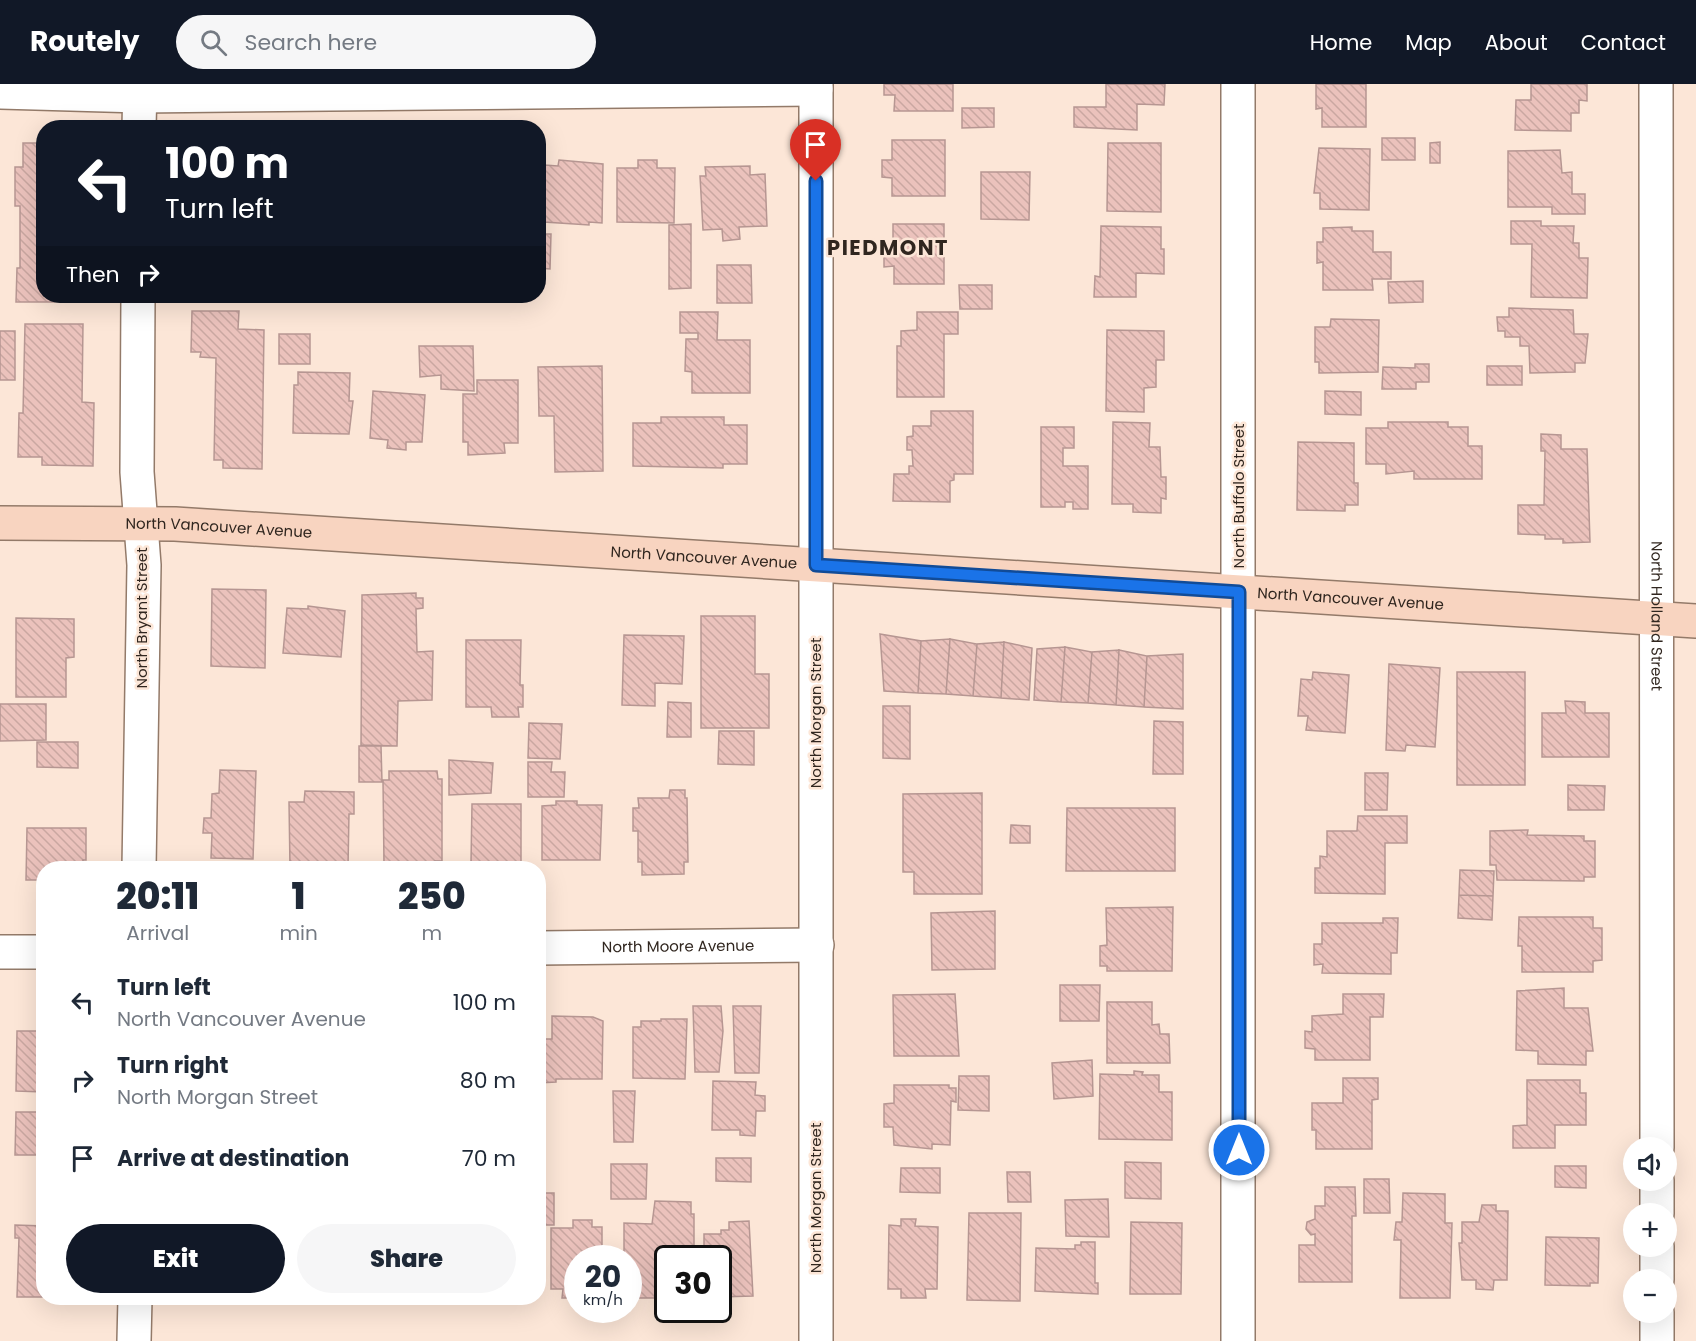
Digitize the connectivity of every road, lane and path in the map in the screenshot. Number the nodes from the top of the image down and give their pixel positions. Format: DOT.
graph roads {
  1 [pos="1238,84"];
  2 [pos="1656,84"];
  3 [pos="816,87"];
  4 [pos="0,93"];
  5 [pos="140,102"];
  6 [pos="138,303"];
  7 [pos="0,523"];
  8 [pos="141,525"];
  9 [pos="816,565"];
  10 [pos="1239,592"];
  11 [pos="1656,619"];
  12 [pos="1696,621"];
  13 [pos="139,861"];
  14 [pos="817,945"];
  15 [pos="546,948"];
  16 [pos="0,952"];
  17 [pos="36,952"];
  18 [pos="1657,1137"];
  19 [pos="135,1305"];
  20 [pos="1657,1323"];
  21 [pos="134,1341"];
  22 [pos="816,1341"];
  23 [pos="1238,1341"];
  24 [pos="1657,1341"];
  1 -- 10 [label="street, North Buffalo Street"];
  2 -- 11 [label="street, North Holland Street"];
  3 -- 5 [label="street"];
  3 -- 9 [label="street, North Morgan Street"];
  4 -- 5 [label="street"];
  6 -- 8 [label="street, North Bryant Street"];
  7 -- 8 [label="street, North Vancouver Avenue"];
  8 -- 9 [label="street, North Vancouver Avenue"];
  8 -- 13 [label="street, North Bryant Street"];
  9 -- 10 [label="street, North Vancouver Avenue"];
  9 -- 14 [label="street, North Morgan Street"];
  10 -- 11 [label="street, North Vancouver Avenue"];
  10 -- 23 [label="street, North Buffalo Street"];
  11 -- 12 [label="street, North Vancouver Avenue"];
  11 -- 18 [label="street, North Holland Street"];
  14 -- 15 [label="street, North Moore Avenue"];
  14 -- 22 [label="street, North Morgan Street"];
  16 -- 17 [label="street"];
  19 -- 21 [label="street"];
  20 -- 24 [label="street"];
}
